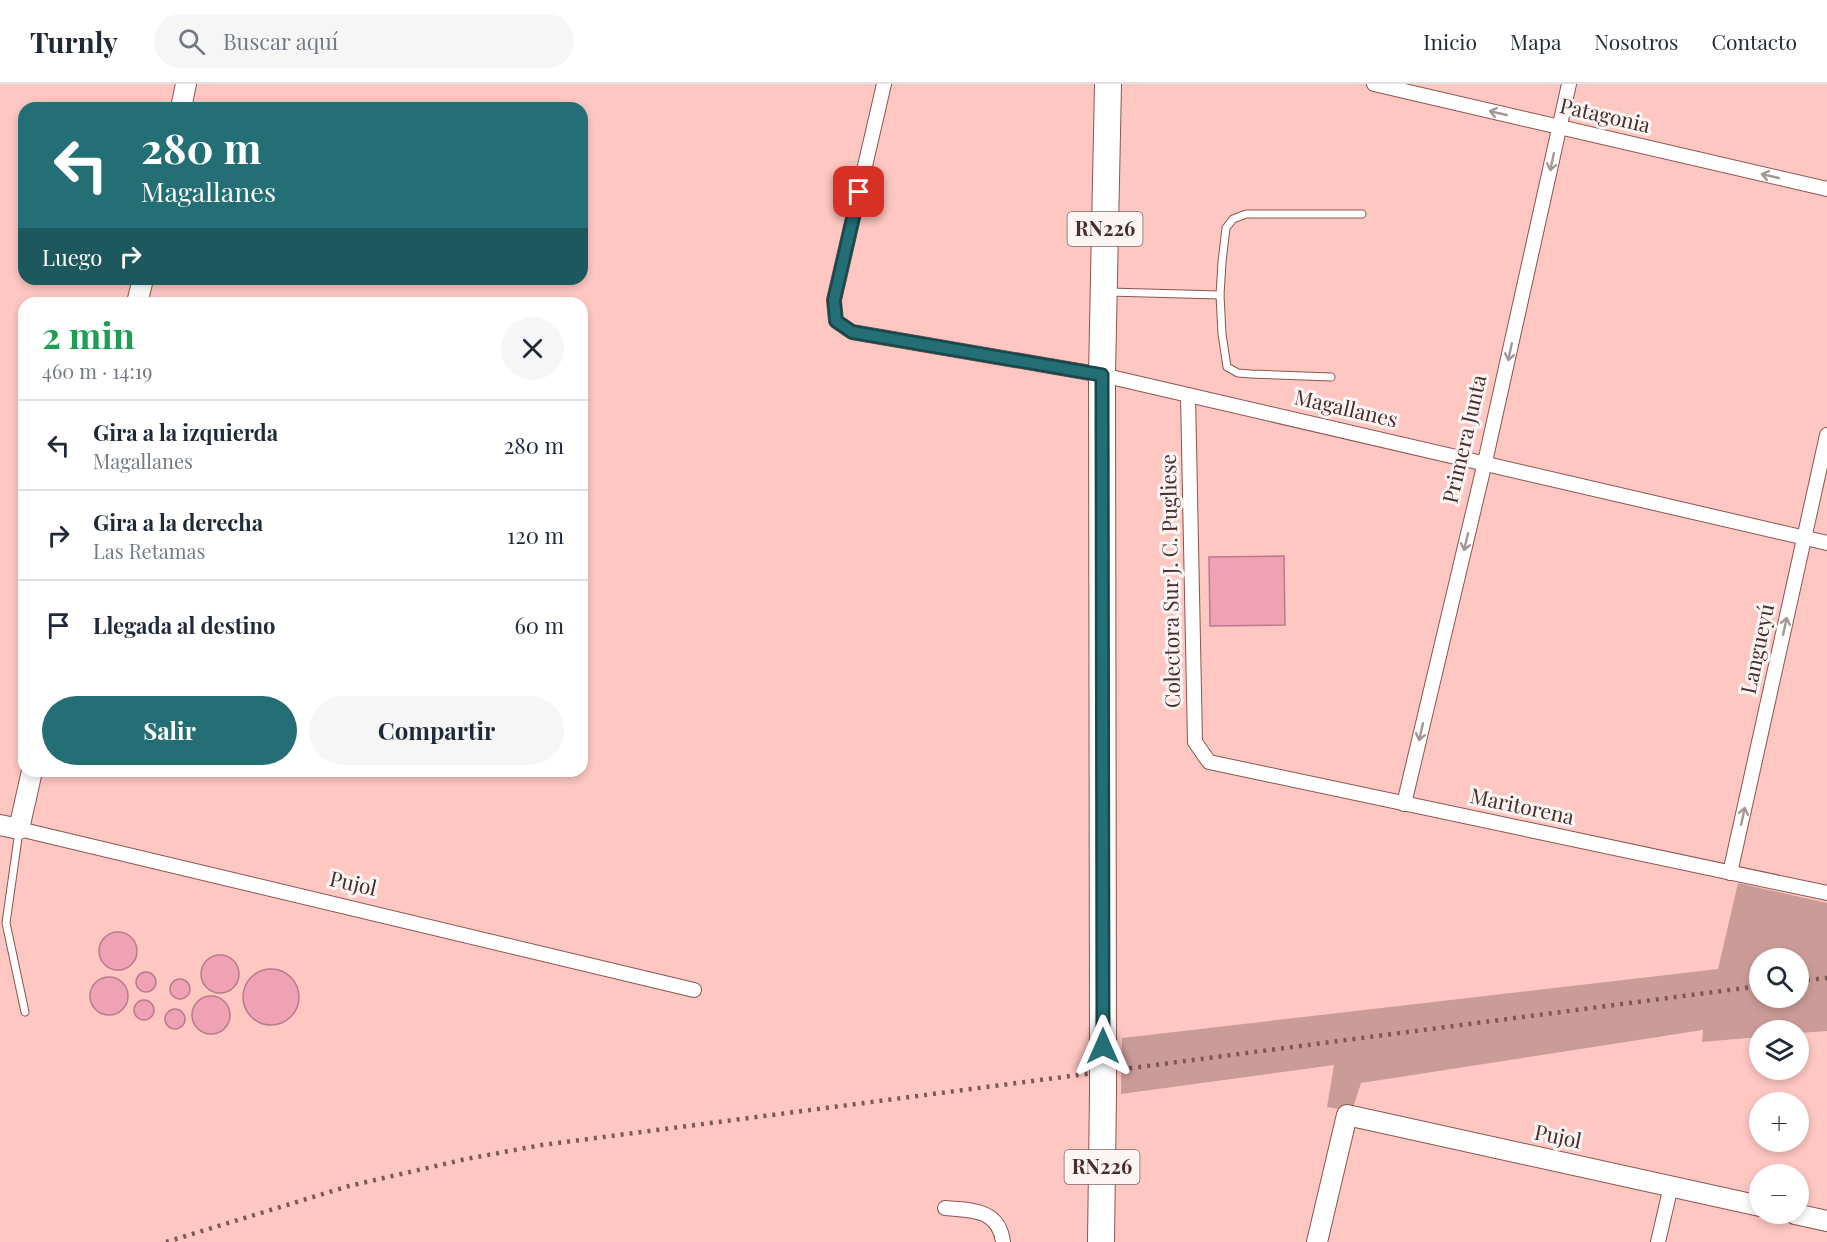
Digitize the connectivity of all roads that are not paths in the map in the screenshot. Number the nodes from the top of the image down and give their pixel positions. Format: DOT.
graph roads {
  1 [pos="186,84"];
  2 [pos="884,84"];
  3 [pos="1108,84"];
  4 [pos="1374,84"];
  5 [pos="1569,84"];
  6 [pos="182,102"];
  7 [pos="1559,127"];
  8 [pos="1827,189"];
  9 [pos="1362,214"];
  10 [pos="1104,292"];
  11 [pos="1220,295"];
  12 [pos="1102,375"];
  13 [pos="1331,377"];
  14 [pos="1188,395"];
  15 [pos="1827,435"];
  16 [pos="1485,462"];
  17 [pos="1804,538"];
  18 [pos="1827,543"];
  19 [pos="1209,762"];
  20 [pos="31,777"];
  21 [pos="1404,804"];
  22 [pos="0,825"];
  23 [pos="19,829"];
  24 [pos="1730,873"];
  25 [pos="1827,893"];
  26 [pos="694,990"];
  27 [pos="25,1012"];
  28 [pos="1671,1186"];
  29 [pos="1749,1204"];
  30 [pos="945,1208"];
  31 [pos="1809,1217"];
  32 [pos="1827,1221"];
  33 [pos="1004,1242"];
  34 [pos="1101,1242"];
  35 [pos="1317,1242"];
  36 [pos="1659,1242"];
  1 -- 6 [label="main road"];
  2 -- 12 [label="street, Magallanes"];
  3 -- 10 [label="highway, RN226"];
  7 -- 4 [label="street, Patagonia, one-way"];
  5 -- 7 [label="street, Primera Junta"];
  8 -- 7 [label="street, Patagonia, one-way"];
  7 -- 16 [label="street, Primera Junta, one-way"];
  9 -- 11 [label="lane"];
  10 -- 11 [label="lane"];
  10 -- 12 [label="highway, RN226"];
  11 -- 13 [label="lane"];
  12 -- 14 [label="street, Magallanes"];
  12 -- 34 [label="highway, RN226, bridge"];
  14 -- 16 [label="street, Magallanes"];
  14 -- 19 [label="street, Colectora Sur J. C. Pugliese"];
  15 -- 17 [label="street, Langueyú"];
  16 -- 17 [label="street, Magallanes"];
  16 -- 21 [label="street, Primera Junta, one-way"];
  17 -- 18 [label="street, Magallanes"];
  24 -- 17 [label="street, Langueyú, one-way"];
  19 -- 21 [label="street, Maritorena"];
  20 -- 23 [label="main road"];
  21 -- 24 [label="street, Maritorena"];
  22 -- 23 [label="main road, Pujol"];
  23 -- 26 [label="street, Pujol"];
  23 -- 27 [label="lane"];
  24 -- 25 [label="street, Maritorena"];
  28 -- 29 [label="main road, Pujol"];
  28 -- 35 [label="main road, Pujol"];
  28 -- 36 [label="street"];
  30 -- 33 [label="street"];
  31 -- 32 [label="main road"];
}
